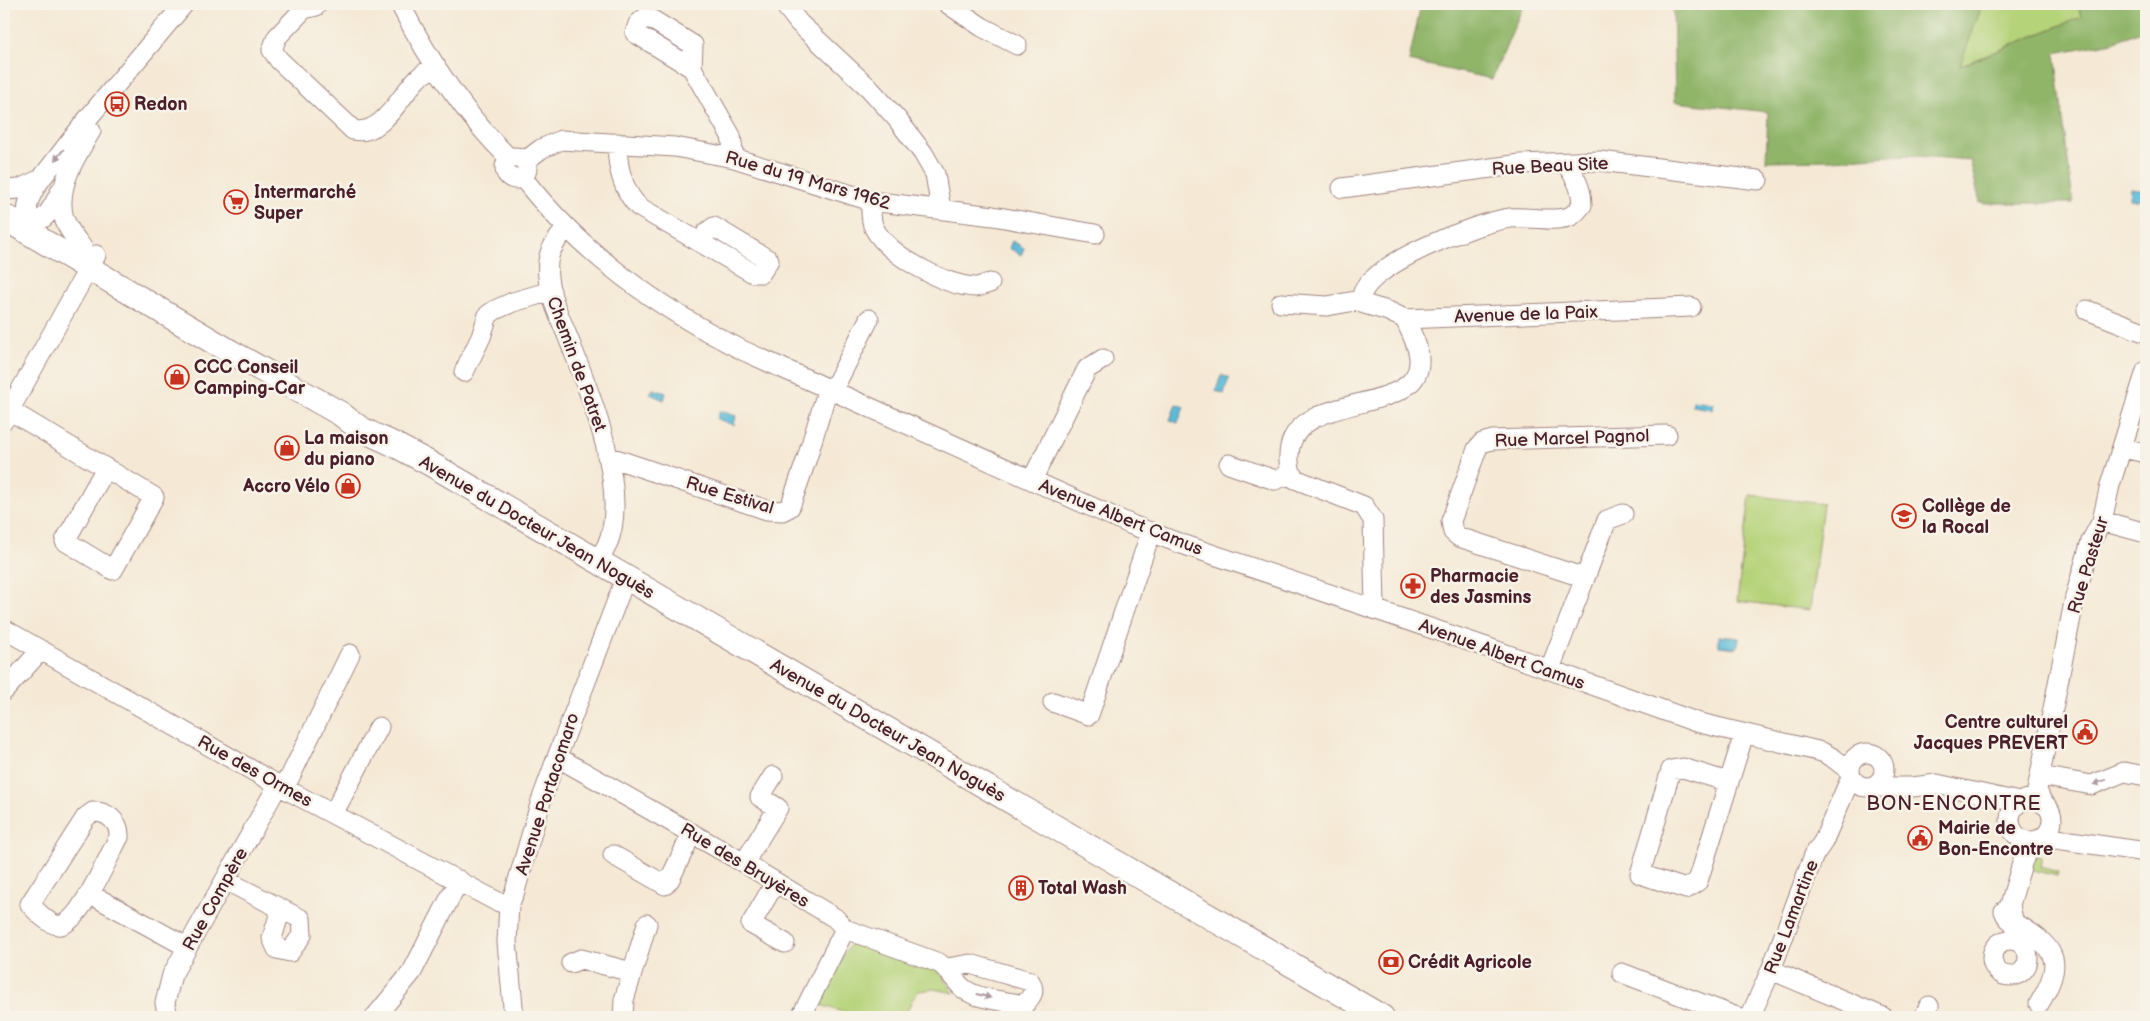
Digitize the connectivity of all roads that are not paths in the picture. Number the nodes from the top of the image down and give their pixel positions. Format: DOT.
graph roads {
  1 [pos="184,4"];
  2 [pos="400,4"];
  3 [pos="784,4"];
  4 [pos="948,4"];
  5 [pos="316,6"];
  6 [pos="1017,45"];
  7 [pos="436,66"];
  8 [pos="692,68"];
  9 [pos="102,104"];
  10 [pos="618,143"];
  11 [pos="734,158"];
  12 [pos="1566,163"];
  13 [pos="519,165"];
  14 [pos="40,179"];
  15 [pos="66,179"];
  16 [pos="1758,180"];
  17 [pos="1342,188"];
  18 [pos="4,190"];
  19 [pos="4,200"];
  20 [pos="871,201"];
  21 [pos="941,209"];
  22 [pos="4,213"];
  23 [pos="4,218"];
  24 [pos="32,219"];
  25 [pos="566,229"];
  26 [pos="1096,234"];
  27 [pos="701,243"];
  28 [pos="56,248"];
  29 [pos="89,257"];
  30 [pos="990,283"];
  31 [pos="551,291"];
  32 [pos="1362,300"];
  33 [pos="1280,303"];
  34 [pos="1691,307"];
  35 [pos="2087,310"];
  36 [pos="869,319"];
  37 [pos="1405,319"];
  38 [pos="2146,333"];
  39 [pos="1103,360"];
  40 [pos="464,372"];
  41 [pos="2146,372"];
  42 [pos="831,389"];
  43 [pos="6,415"];
  44 [pos="1667,434"];
  45 [pos="2122,448"];
  46 [pos="2146,453"];
  47 [pos="607,456"];
  48 [pos="1229,464"];
  49 [pos="106,468"];
  50 [pos="1291,474"];
  51 [pos="1032,480"];
  52 [pos="1623,514"];
  53 [pos="2102,521"];
  54 [pos="1151,532"];
  55 [pos="2146,533"];
  56 [pos="598,561"];
  57 [pos="626,577"];
  58 [pos="1585,578"];
  59 [pos="1375,609"];
  60 [pos="4,630"];
  61 [pos="40,651"];
  62 [pos="350,654"];
  63 [pos="1550,669"];
  64 [pos="4,691"];
  65 [pos="1053,702"];
  66 [pos="379,727"];
  67 [pos="1744,734"];
  68 [pos="1779,741"];
  69 [pos="1860,754"];
  70 [pos="556,757"];
  71 [pos="1884,767"];
  72 [pos="773,776"];
  73 [pos="2146,776"];
  74 [pos="1858,780"];
  75 [pos="1728,782"];
  76 [pos="278,785"];
  77 [pos="1923,785"];
  78 [pos="2031,805"];
  79 [pos="333,814"];
  80 [pos="692,833"];
  81 [pos="2040,838"];
  82 [pos="2070,840"];
  83 [pos="2146,852"];
  84 [pos="614,855"];
  85 [pos="2023,860"];
  86 [pos="744,863"];
  87 [pos="225,880"];
  88 [pos="459,880"];
  89 [pos="775,883"];
  90 [pos="90,894"];
  91 [pos="509,905"];
  92 [pos="281,908"];
  93 [pos="2009,913"];
  94 [pos="647,924"];
  95 [pos="845,928"];
  96 [pos="785,943"];
  97 [pos="2020,943"];
  98 [pos="188,947"];
  99 [pos="1994,949"];
  100 [pos="571,963"];
  101 [pos="947,968"];
  102 [pos="1771,970"];
  103 [pos="632,972"];
  104 [pos="1622,973"];
  105 [pos="2038,1004"];
  106 [pos="168,1017"];
  107 [pos="375,1017"];
  108 [pos="514,1017"];
  109 [pos="623,1017"];
  110 [pos="801,1017"];
  111 [pos="1382,1017"];
  112 [pos="1737,1017"];
  113 [pos="1750,1017"];
  114 [pos="1883,1017"];
  1 -- 9 [label="street"];
  2 -- 7 [label="street, Avenue Albert Camus"];
  3 -- 21 [label="street"];
  4 -- 6 [label="street"];
  5 -- 7 [label="street"];
  7 -- 13 [label="street, Avenue Albert Camus"];
  8 -- 11 [label="street"];
  9 -- 14 [label="street, one-way"];
  9 -- 15 [label="street"];
  10 -- 11 [label="street, Rue du 19 Mars 1962"];
  10 -- 13 [label="street, Rue du 19 Mars 1962"];
  10 -- 27 [label="street"];
  11 -- 20 [label="street, Rue du 19 Mars 1962"];
  12 -- 16 [label="street, Rue Beau Site"];
  12 -- 17 [label="street, Rue Beau Site"];
  12 -- 32 [label="street"];
  13 -- 25 [label="street, Avenue Albert Camus"];
  14 -- 18 [label="street"];
  14 -- 24 [label="street"];
  15 -- 24 [label="street"];
  15 -- 29 [label="street"];
  19 -- 24 [label="main road, Avenue du Docteur Jean Noguès"];
  20 -- 21 [label="street, Rue du 19 Mars 1962"];
  20 -- 30 [label="street"];
  21 -- 26 [label="street, Rue du 19 Mars 1962"];
  22 -- 24 [label="street"];
  23 -- 28 [label="main road, Avenue du Docteur Jean Noguès"];
  24 -- 28 [label="street"];
  24 -- 29 [label="main road, Avenue du Docteur Jean Noguès"];
  25 -- 31 [label="street, Chemin de Patret"];
  25 -- 42 [label="street, Avenue Albert Camus"];
  28 -- 29 [label="main road, Avenue du Docteur Jean Noguès"];
  29 -- 43 [label="street"];
  29 -- 56 [label="main road, Avenue du Docteur Jean Noguès"];
  31 -- 40 [label="street"];
  31 -- 47 [label="street, Chemin de Patret"];
  32 -- 33 [label="street"];
  32 -- 37 [label="street, Avenue de la Paix"];
  34 -- 37 [label="street, Avenue de la Paix"];
  35 -- 38 [label="street"];
  36 -- 42 [label="street, Rue Estival"];
  37 -- 50 [label="street"];
  39 -- 51 [label="street"];
  41 -- 45 [label="street, Rue Pasteur"];
  42 -- 47 [label="street, Rue Estival"];
  42 -- 51 [label="street, Avenue Albert Camus"];
  43 -- 49 [label="street"];
  44 -- 58 [label="street, Rue Marcel Pagnol"];
  45 -- 46 [label="street"];
  45 -- 53 [label="street, Rue Pasteur"];
  47 -- 56 [label="street, Chemin de Patret"];
  48 -- 50 [label="street"];
  49 -- 49 [label="street"];
  50 -- 59 [label="street"];
  51 -- 54 [label="street, Avenue Albert Camus"];
  52 -- 58 [label="street"];
  53 -- 55 [label="street"];
  53 -- 78 [label="street, Rue Pasteur"];
  54 -- 59 [label="street, Avenue Albert Camus"];
  54 -- 65 [label="street"];
  56 -- 57 [label="main road, Avenue du Docteur Jean Noguès"];
  57 -- 70 [label="street, Avenue Portacomaro"];
  57 -- 111 [label="main road, Avenue du Docteur Jean Noguès"];
  58 -- 63 [label="street"];
  59 -- 63 [label="street, Avenue Albert Camus"];
  60 -- 61 [label="street, Rue des Ormes"];
  61 -- 64 [label="street"];
  61 -- 76 [label="street, Rue des Ormes"];
  62 -- 76 [label="street, Rue Compère"];
  63 -- 67 [label="street, Avenue Albert Camus"];
  66 -- 79 [label="street"];
  67 -- 68 [label="street, Avenue Albert Camus"];
  67 -- 75 [label="street"];
  68 -- 69 [label="street, Avenue Albert Camus"];
  68 -- 74 [label="street, Avenue Albert Camus"];
  69 -- 71 [label="street"];
  69 -- 74 [label="street"];
  70 -- 80 [label="street, Rue des Bruyères"];
  70 -- 91 [label="street, Avenue Portacomaro"];
  71 -- 74 [label="street"];
  71 -- 77 [label="street"];
  72 -- 86 [label="street"];
  73 -- 78 [label="street, one-way"];
  74 -- 77 [label="street"];
  74 -- 102 [label="street, Rue Lamartine"];
  75 -- 75 [label="street"];
  76 -- 79 [label="street, Rue des Ormes"];
  76 -- 87 [label="street, Rue Compère"];
  77 -- 78 [label="street"];
  78 -- 81 [label="street"];
  78 -- 81 [label="street"];
  78 -- 82 [label="street"];
  78 -- 85 [label="street"];
  79 -- 88 [label="street, Rue des Ormes"];
  80 -- 84 [label="street"];
  80 -- 86 [label="street, Rue des Bruyères"];
  81 -- 82 [label="street"];
  81 -- 85 [label="street"];
  82 -- 83 [label="street"];
  85 -- 93 [label="street"];
  86 -- 89 [label="street, Rue des Bruyères"];
  87 -- 92 [label="street"];
  87 -- 98 [label="street, Rue Compère"];
  88 -- 91 [label="street, Rue des Ormes"];
  88 -- 107 [label="street"];
  89 -- 95 [label="street, Rue des Bruyères"];
  89 -- 96 [label="street"];
  90 -- 90 [label="street"];
  90 -- 98 [label="street"];
  91 -- 108 [label="street, Avenue Portacomaro"];
  93 -- 97 [label="street"];
  93 -- 99 [label="street"];
  93 -- 105 [label="street"];
  94 -- 103 [label="street"];
  95 -- 101 [label="street, Rue des Bruyères"];
  95 -- 110 [label="street"];
  97 -- 99 [label="street"];
  97 -- 99 [label="street"];
  98 -- 106 [label="street, Rue Compère"];
  100 -- 103 [label="street"];
  102 -- 113 [label="street, Rue Lamartine"];
  102 -- 114 [label="street"];
  103 -- 109 [label="street"];
  104 -- 112 [label="street"];
}
